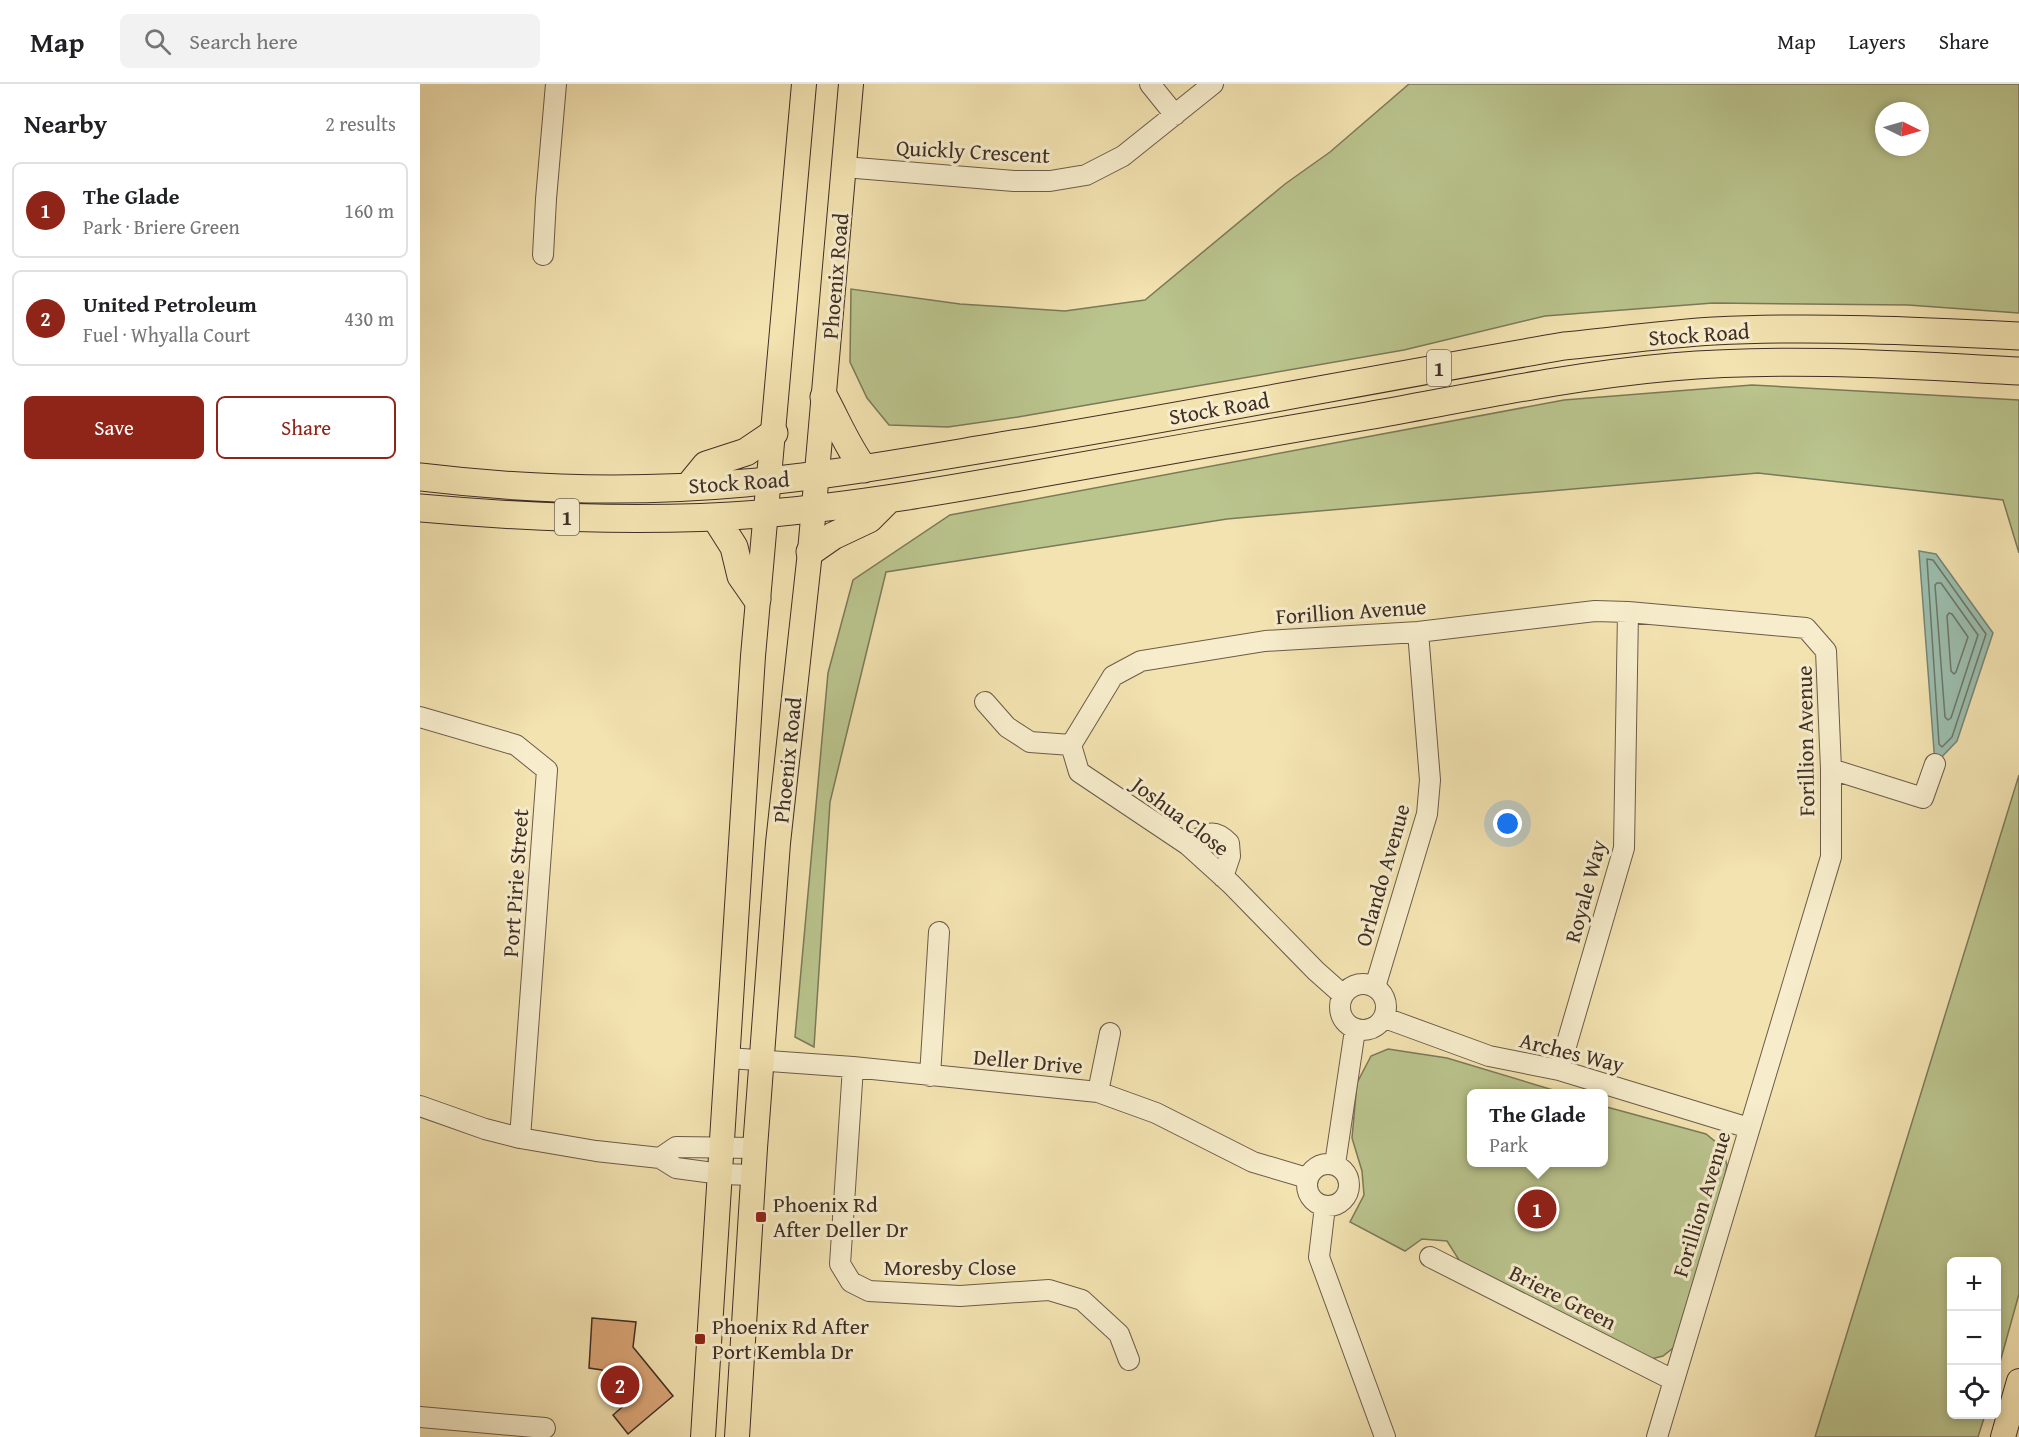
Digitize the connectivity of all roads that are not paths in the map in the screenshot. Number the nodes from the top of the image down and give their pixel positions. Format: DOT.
graph roads {
  1 [pos="556,84"];
  2 [pos="804,84"];
  3 [pos="851,84"];
  4 [pos="1150,84"];
  5 [pos="1214,84"];
  6 [pos="1175,115"];
  7 [pos="844,167"];
  8 [pos="543,255"];
  9 [pos="2019,336"];
  10 [pos="2019,371"];
  11 [pos="824,397"];
  12 [pos="774,433"];
  13 [pos="864,469"];
  14 [pos="816,476"];
  15 [pos="420,477"];
  16 [pos="769,481"];
  17 [pos="688,487"];
  18 [pos="889,499"];
  19 [pos="420,508"];
  20 [pos="813,508"];
  21 [pos="765,514"];
  22 [pos="715,517"];
  23 [pos="810,552"];
  24 [pos="758,598"];
  25 [pos="1628,612"];
  26 [pos="1418,632"];
  27 [pos="985,702"];
  28 [pos="420,717"];
  29 [pos="1071,745"];
  30 [pos="1935,764"];
  31 [pos="1831,769"];
  32 [pos="1188,845"];
  33 [pos="1223,877"];
  34 [pos="939,932"];
  35 [pos="1375,987"];
  36 [pos="1343,995"];
  37 [pos="1385,1018"];
  38 [pos="1355,1030"];
  39 [pos="1110,1033"];
  40 [pos="728,1058"];
  41 [pos="762,1059"];
  42 [pos="852,1067"];
  43 [pos="1559,1070"];
  44 [pos="930,1076"];
  45 [pos="1098,1092"];
  46 [pos="420,1106"];
  47 [pos="1749,1128"];
  48 [pos="520,1138"];
  49 [pos="723,1148"];
  50 [pos="755,1148"];
  51 [pos="660,1158"];
  52 [pos="1335,1164"];
  53 [pos="721,1174"];
  54 [pos="753,1175"];
  55 [pos="1307,1179"];
  56 [pos="1325,1206"];
  57 [pos="1430,1257"];
  58 [pos="1129,1360"];
  59 [pos="1673,1380"];
  60 [pos="2019,1381"];
  61 [pos="420,1417"];
  62 [pos="546,1428"];
  63 [pos="703,1437"];
  64 [pos="737,1437"];
  65 [pos="1385,1437"];
  66 [pos="1657,1437"];
  67 [pos="2002,1437"];
  1 -- 8 [label="street"];
  2 -- 12 [label="main road, Phoenix Road"];
  3 -- 7 [label="main road, Phoenix Road"];
  4 -- 6 [label="street"];
  5 -- 6 [label="street, Quickly Crescent"];
  6 -- 7 [label="street, Quickly Crescent"];
  7 -- 11 [label="main road, Phoenix Road"];
  9 -- 13 [label="highway, Stock Road / 1"];
  10 -- 18 [label="highway, Stock Road / 1"];
  11 -- 13 [label="highway"];
  11 -- 14 [label="main road, Phoenix Road"];
  12 -- 16 [label="main road, Phoenix Road"];
  12 -- 17 [label="highway"];
  13 -- 14 [label="highway, Stock Road / 1"];
  14 -- 16 [label="highway, Stock Road / 1"];
  14 -- 20 [label="main road, Phoenix Road"];
  15 -- 17 [label="highway, Stock Road / 1"];
  16 -- 17 [label="highway, Stock Road / 1"];
  16 -- 21 [label="main road, Phoenix Road"];
  18 -- 20 [label="highway, Stock Road / 1"];
  18 -- 23 [label="highway"];
  19 -- 22 [label="highway, Stock Road / 1"];
  20 -- 21 [label="highway, Stock Road / 1"];
  20 -- 23 [label="main road, Phoenix Road"];
  21 -- 22 [label="highway, Stock Road / 1"];
  21 -- 24 [label="main road, Phoenix Road"];
  22 -- 24 [label="highway"];
  23 -- 41 [label="main road, Phoenix Road"];
  24 -- 40 [label="main road, Phoenix Road"];
  25 -- 26 [label="street, Forillion Avenue"];
  25 -- 31 [label="street, Forillion Avenue"];
  25 -- 43 [label="street, Royale Way"];
  26 -- 29 [label="street, Forillion Avenue"];
  26 -- 35 [label="street, Orlando Avenue"];
  27 -- 29 [label="street"];
  28 -- 48 [label="street, Port Pirie Street"];
  29 -- 32 [label="street, Joshua Close"];
  30 -- 31 [label="street"];
  31 -- 47 [label="street, Forillion Avenue"];
  32 -- 33 [label="street, Joshua Close"];
  32 -- 33 [label="street"];
  33 -- 36 [label="street, Joshua Close"];
  34 -- 44 [label="street"];
  35 -- 36 [label="street"];
  35 -- 37 [label="street"];
  36 -- 38 [label="street"];
  37 -- 38 [label="street"];
  37 -- 43 [label="street, Arches Way"];
  38 -- 52 [label="street"];
  39 -- 45 [label="street"];
  40 -- 41 [label="street, Deller Drive"];
  40 -- 49 [label="main road, Phoenix Road"];
  41 -- 42 [label="street, Deller Drive"];
  41 -- 50 [label="main road, Phoenix Road"];
  42 -- 44 [label="street, Deller Drive"];
  42 -- 58 [label="street, Moresby Close"];
  43 -- 47 [label="street, Arches Way"];
  44 -- 45 [label="street, Deller Drive"];
  45 -- 55 [label="street, Deller Drive"];
  46 -- 48 [label="street"];
  47 -- 59 [label="street, Forillion Avenue"];
  48 -- 51 [label="street"];
  49 -- 50 [label="street"];
  49 -- 51 [label="street"];
  49 -- 53 [label="main road, Phoenix Road"];
  50 -- 54 [label="main road, Phoenix Road"];
  51 -- 53 [label="street"];
  52 -- 55 [label="street"];
  52 -- 56 [label="street"];
  53 -- 54 [label="street"];
  53 -- 63 [label="main road, Phoenix Road"];
  54 -- 64 [label="main road, Phoenix Road"];
  55 -- 56 [label="street"];
  56 -- 65 [label="street"];
  57 -- 59 [label="street, Briere Green"];
  59 -- 66 [label="street, Forillion Avenue"];
  60 -- 67 [label="main road"];
  61 -- 62 [label="street"];
}
